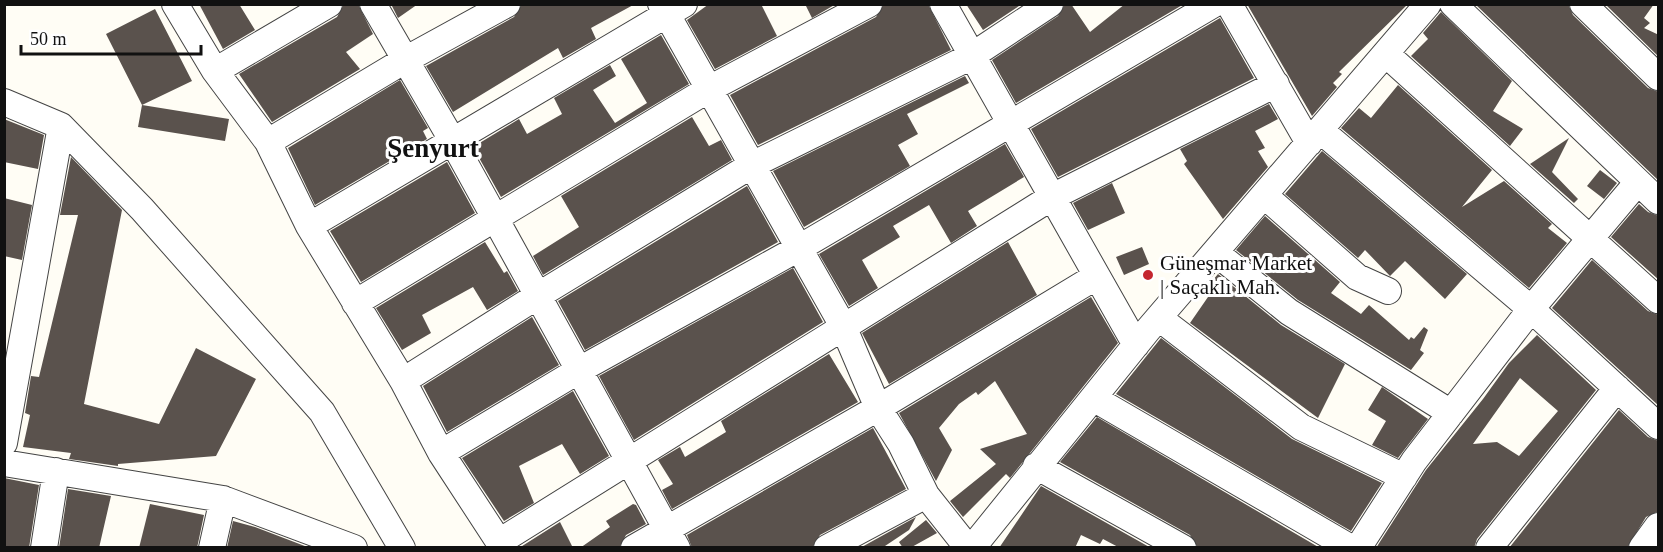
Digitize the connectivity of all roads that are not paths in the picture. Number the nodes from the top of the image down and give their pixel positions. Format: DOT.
graph roads {
  1 [pos="176,4"];
  2 [pos="329,4"];
  3 [pos="373,4"];
  4 [pos="507,4"];
  5 [pos="869,4"];
  6 [pos="943,4"];
  7 [pos="1050,4"];
  8 [pos="1214,4"];
  9 [pos="1229,4"];
  10 [pos="1428,4"];
  11 [pos="1453,4"];
  12 [pos="1583,4"];
  13 [pos="670,8"];
  14 [pos="1386,54"];
  15 [pos="970,57"];
  16 [pos="405,60"];
  17 [pos="215,71"];
  18 [pos="1659,77"];
  19 [pos="1276,84"];
  20 [pos="709,89"];
  21 [pos="4,102"];
  22 [pos="1010,123"];
  23 [pos="61,126"];
  24 [pos="1315,136"];
  25 [pos="452,140"];
  26 [pos="268,142"];
  27 [pos="752,165"];
  28 [pos="1637,183"];
  29 [pos="1265,196"];
  30 [pos="1052,197"];
  31 [pos="1659,201"];
  32 [pos="496,220"];
  33 [pos="309,226"];
  34 [pos="1591,239"];
  35 [pos="799,248"];
  36 [pos="1216,253"];
  37 [pos="1097,276"];
  38 [pos="1388,291"];
  39 [pos="539,295"];
  40 [pos="1659,300"];
  41 [pos="356,303"];
  42 [pos="1532,309"];
  43 [pos="1159,318"];
  44 [pos="843,326"];
  45 [pos="1136,345"];
  46 [pos="581,369"];
  47 [pos="403,381"];
  48 [pos="1617,388"];
  49 [pos="1093,398"];
  50 [pos="878,408"];
  51 [pos="1451,413"];
  52 [pos="1659,426"];
  53 [pos="4,442"];
  54 [pos="441,453"];
  55 [pos="630,459"];
  56 [pos="4,463"];
  57 [pos="1036,466"];
  58 [pos="57,471"];
  59 [pos="1404,477"];
  60 [pos="926,495"];
  61 [pos="223,499"];
  62 [pos="1659,526"];
  63 [pos="672,538"];
  64 [pos="501,545"];
  65 [pos="976,546"];
  66 [pos="44,548"];
  67 [pos="212,548"];
  68 [pos="354,548"];
  69 [pos="402,548"];
  70 [pos="634,548"];
  71 [pos="827,548"];
  72 [pos="1183,548"];
  73 [pos="1351,548"];
  74 [pos="1358,548"];
  75 [pos="1489,548"];
  76 [pos="1642,548"];
  1 -- 17 [label="street"];
  2 -- 17 [label="street"];
  3 -- 16 [label="street"];
  4 -- 16 [label="street"];
  5 -- 20 [label="street"];
  6 -- 15 [label="street"];
  7 -- 15 [label="street"];
  8 -- 22 [label="street"];
  9 -- 19 [label="street"];
  10 -- 14 [label="street"];
  11 -- 28 [label="street"];
  12 -- 18 [label="street"];
  13 -- 20 [label="street"];
  13 -- 25 [label="street"];
  14 -- 24 [label="street"];
  14 -- 34 [label="street"];
  15 -- 22 [label="street"];
  15 -- 27 [label="street"];
  16 -- 25 [label="street"];
  16 -- 26 [label="street"];
  17 -- 26 [label="street"];
  19 -- 24 [label="street"];
  19 -- 30 [label="street"];
  20 -- 27 [label="street"];
  20 -- 32 [label="street"];
  21 -- 23 [label="street"];
  22 -- 30 [label="street"];
  22 -- 35 [label="street"];
  23 -- 53 [label="street"];
  23 -- 69 [label="street"];
  24 -- 29 [label="street"];
  24 -- 42 [label="street"];
  25 -- 32 [label="street"];
  25 -- 33 [label="street"];
  26 -- 33 [label="street"];
  27 -- 35 [label="street"];
  27 -- 39 [label="street"];
  28 -- 31 [label="street"];
  28 -- 34 [label="street"];
  29 -- 36 [label="street"];
  29 -- 38 [label="street"];
  30 -- 37 [label="street"];
  30 -- 44 [label="street"];
  32 -- 39 [label="street"];
  32 -- 41 [label="street"];
  33 -- 41 [label="street"];
  34 -- 40 [label="street"];
  34 -- 42 [label="street"];
  35 -- 44 [label="street"];
  35 -- 46 [label="street"];
  36 -- 43 [label="street"];
  36 -- 51 [label="street"];
  37 -- 45 [label="street"];
  37 -- 50 [label="street"];
  39 -- 46 [label="street"];
  39 -- 47 [label="street"];
  41 -- 47 [label="street"];
  42 -- 48 [label="street"];
  42 -- 51 [label="street"];
  43 -- 45 [label="street"];
  43 -- 59 [label="street"];
  44 -- 50 [label="street"];
  44 -- 55 [label="street"];
  45 -- 49 [label="street"];
  46 -- 54 [label="street"];
  46 -- 55 [label="street"];
  47 -- 54 [label="street"];
  48 -- 52 [label="street"];
  48 -- 75 [label="street"];
  49 -- 57 [label="street"];
  49 -- 73 [label="street"];
  50 -- 60 [label="street"];
  50 -- 63 [label="street"];
  51 -- 59 [label="street"];
  54 -- 64 [label="street"];
  55 -- 63 [label="street"];
  55 -- 64 [label="street"];
  56 -- 58 [label="street"];
  57 -- 65 [label="street"];
  57 -- 72 [label="street"];
  58 -- 61 [label="street"];
  58 -- 66 [label="street"];
  59 -- 74 [label="street"];
  60 -- 65 [label="street"];
  60 -- 71 [label="street"];
  61 -- 67 [label="street"];
  61 -- 68 [label="street"];
  62 -- 76 [label="street"];
  63 -- 70 [label="street"];
}
